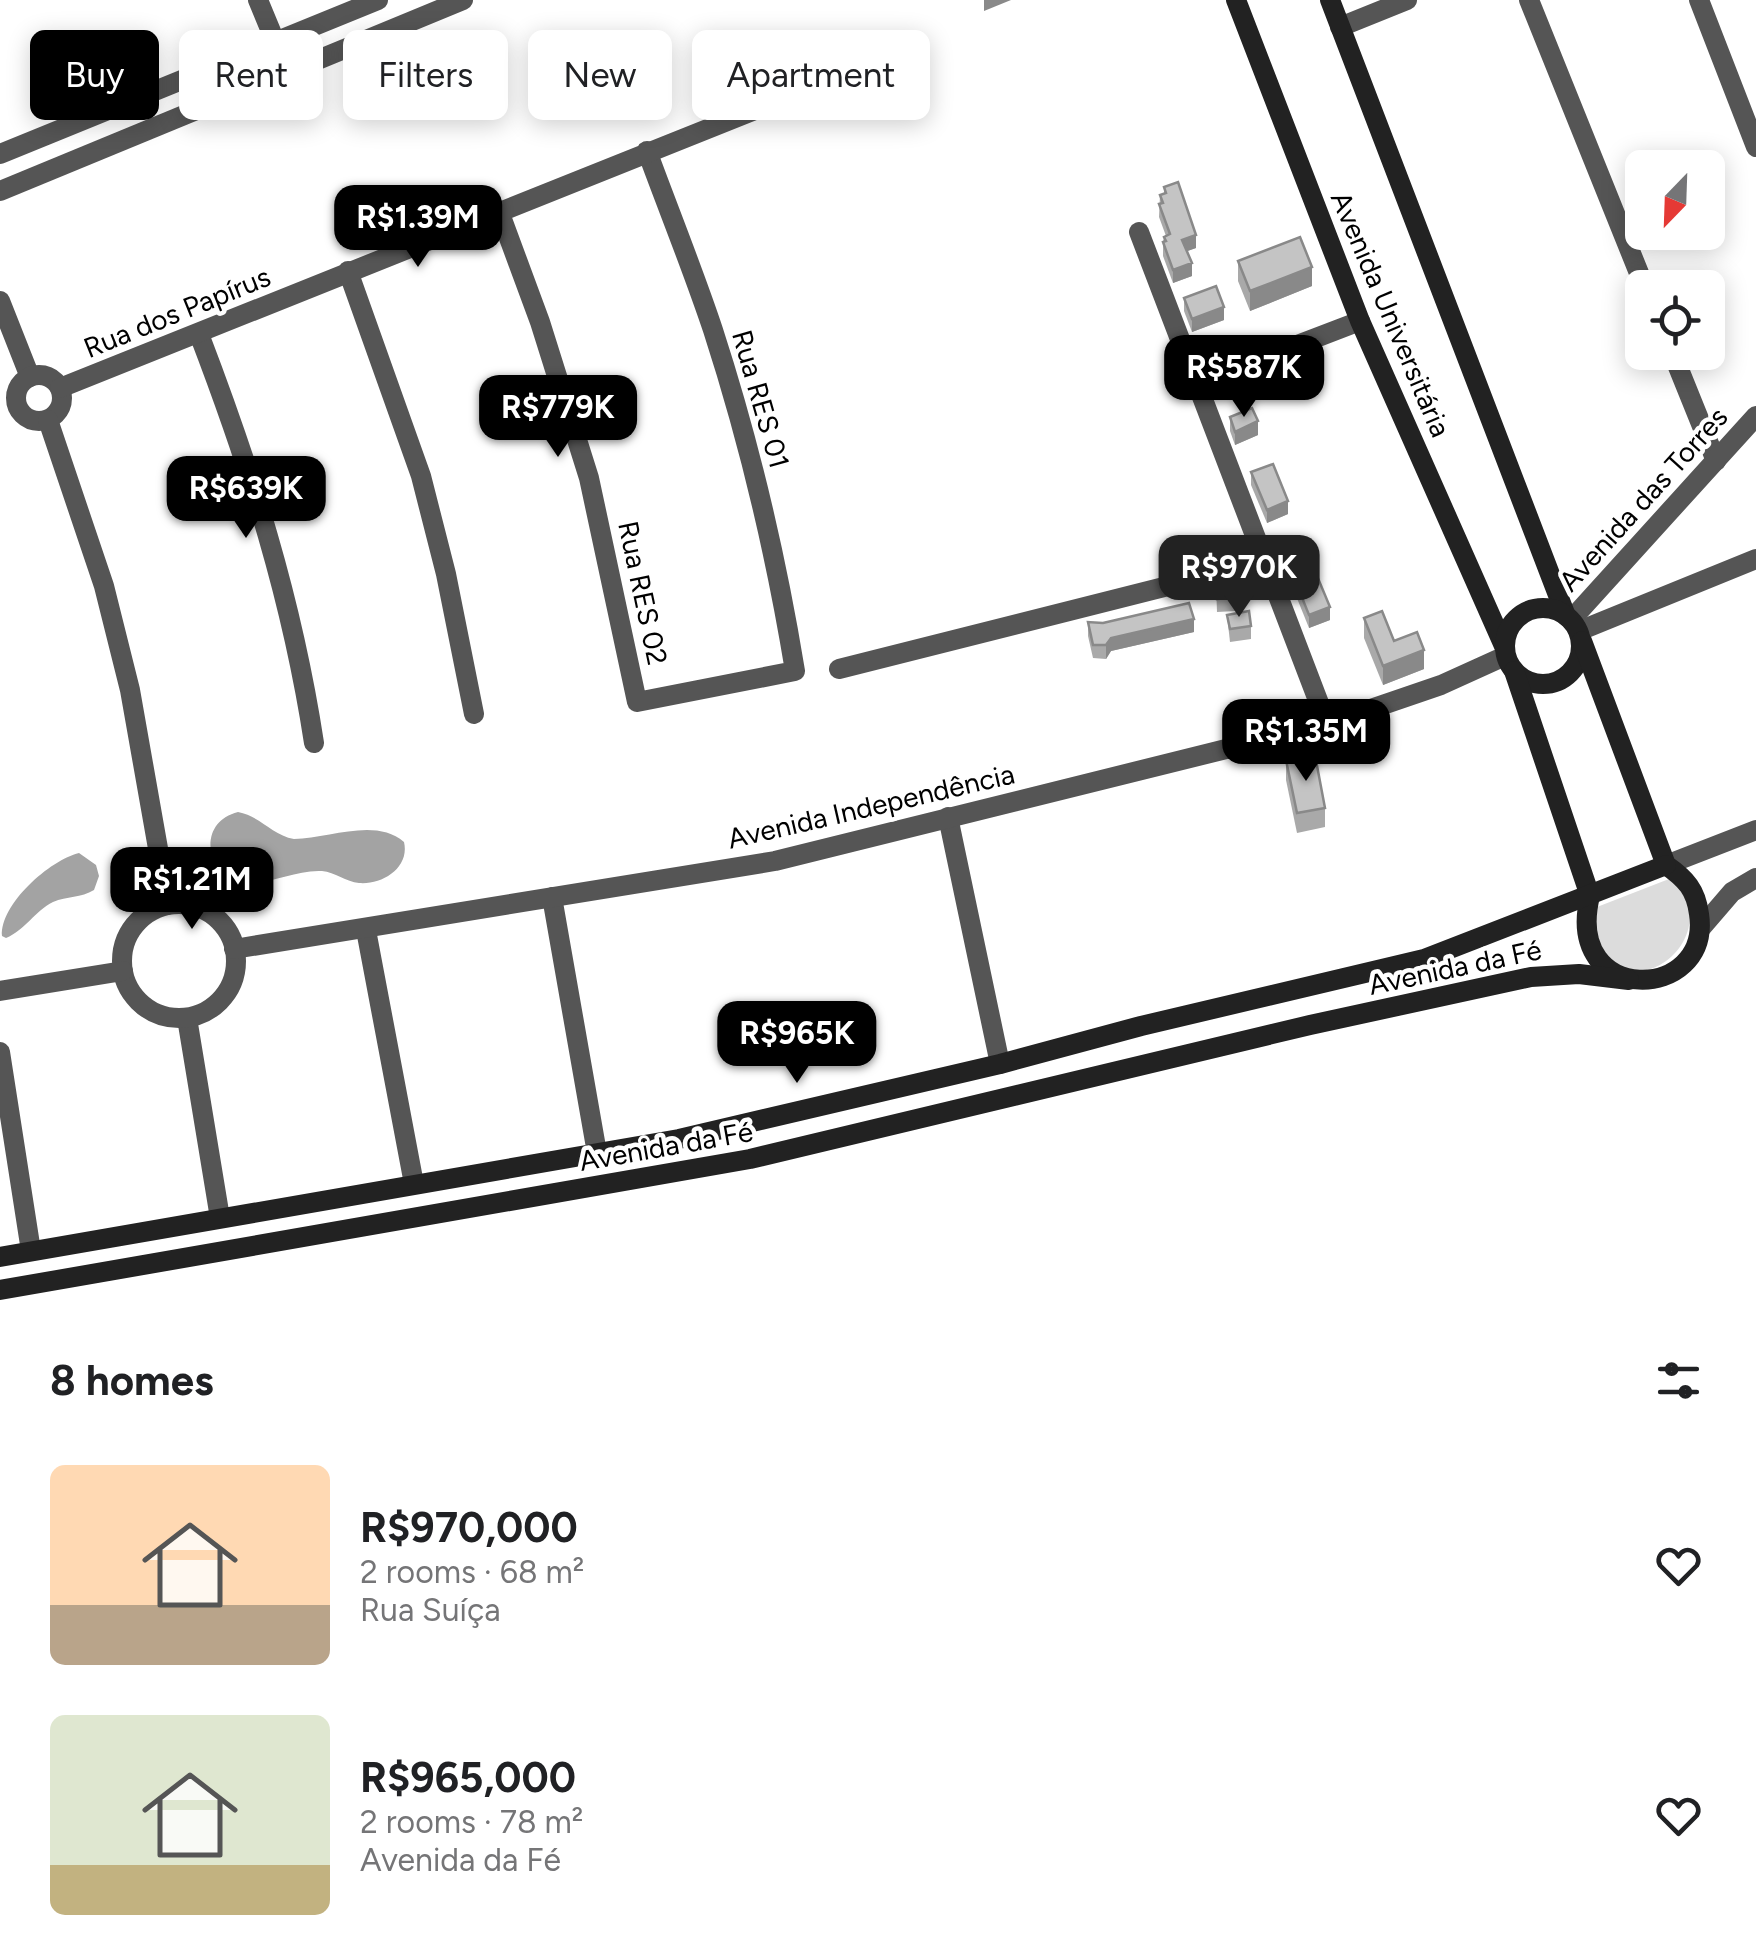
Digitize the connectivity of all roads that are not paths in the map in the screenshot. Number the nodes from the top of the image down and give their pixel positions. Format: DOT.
graph roads {
  1 [pos="258,0"];
  2 [pos="378,0"];
  3 [pos="463,0"];
  4 [pos="1236,0"];
  5 [pos="1330,0"];
  6 [pos="1406,0"];
  7 [pos="1528,0"];
  8 [pos="1699,0"];
  9 [pos="1340,27"];
  10 [pos="270,30"];
  11 [pos="303,30"];
  12 [pos="179,80"];
  13 [pos="728,120"];
  14 [pos="1756,148"];
  15 [pos="647,151"];
  16 [pos="0,154"];
  17 [pos="0,191"];
  18 [pos="499,211"];
  19 [pos="1139,232"];
  20 [pos="1639,270"];
  21 [pos="348,271"];
  22 [pos="0,301"];
  23 [pos="1360,321"];
  24 [pos="199,334"];
  25 [pos="1679,370"];
  26 [pos="30,377"];
  27 [pos="1196,384"];
  28 [pos="60,388"];
  29 [pos="9,410"];
  30 [pos="1756,416"];
  31 [pos="48,420"];
  32 [pos="1716,461"];
  33 [pos="1756,559"];
  34 [pos="1263,562"];
  35 [pos="1574,627"];
  36 [pos="1508,658"];
  37 [pos="839,669"];
  38 [pos="637,702"];
  39 [pos="474,714"];
  40 [pos="1327,724"];
  41 [pos="314,743"];
  42 [pos="948,817"];
  43 [pos="1756,830"];
  44 [pos="1666,866"];
  45 [pos="1756,878"];
  46 [pos="552,896"];
  47 [pos="1590,896"];
  48 [pos="168,905"];
  49 [pos="1701,928"];
  50 [pos="366,930"];
  51 [pos="234,949"];
  52 [pos="123,970"];
  53 [pos="1629,980"];
  54 [pos="0,991"];
  55 [pos="187,1018"];
  56 [pos="0,1052"];
  57 [pos="1000,1064"];
  58 [pos="597,1153"];
  59 [pos="414,1184"];
  60 [pos="220,1218"];
  61 [pos="31,1251"];
  62 [pos="0,1257"];
  63 [pos="0,1290"];
  1 -- 10 [label="street"];
  2 -- 11 [label="street"];
  3 -- 17 [label="street"];
  4 -- 23 [label="main road, Avenida Universitária"];
  5 -- 9 [label="main road, Avenida Universitária"];
  6 -- 9 [label="street"];
  7 -- 20 [label="street"];
  8 -- 14 [label="street"];
  9 -- 35 [label="main road, Avenida Universitária"];
  12 -- 16 [label="street"];
  13 -- 15 [label="street, Rua dos Papírus"];
  15 -- 18 [label="street, Rua dos Papírus"];
  15 -- 38 [label="street, Rua RES 01"];
  18 -- 21 [label="street, Rua dos Papírus"];
  18 -- 38 [label="street, Rua RES 02"];
  19 -- 27 [label="street"];
  21 -- 24 [label="street, Rua dos Papírus"];
  21 -- 39 [label="street"];
  22 -- 26 [label="street"];
  23 -- 27 [label="street"];
  23 -- 36 [label="main road, Avenida Universitária"];
  24 -- 28 [label="street, Rua dos Papírus"];
  24 -- 41 [label="street"];
  25 -- 32 [label="street"];
  26 -- 28 [label="street"];
  26 -- 29 [label="street"];
  27 -- 34 [label="street"];
  28 -- 31 [label="street"];
  29 -- 31 [label="street"];
  30 -- 32 [label="street, Avenida das Torres"];
  31 -- 48 [label="street"];
  32 -- 35 [label="street, Avenida das Torres"];
  33 -- 35 [label="street"];
  34 -- 37 [label="street"];
  34 -- 40 [label="street"];
  35 -- 36 [label="main road"];
  35 -- 36 [label="main road"];
  35 -- 44 [label="main road, Avenida Universitária"];
  36 -- 40 [label="street, Avenida Independência"];
  36 -- 47 [label="main road, Avenida Universitária"];
  40 -- 42 [label="street, Avenida Independência"];
  42 -- 46 [label="street, Avenida Independência"];
  42 -- 57 [label="street"];
  43 -- 44 [label="street"];
  44 -- 47 [label="main road"];
  44 -- 49 [label="main road, Avenida Universitária"];
  45 -- 49 [label="street"];
  46 -- 50 [label="street, Avenida Independência"];
  46 -- 58 [label="street"];
  47 -- 53 [label="main road, Avenida Universitária"];
  47 -- 57 [label="main road, Avenida da Fé"];
  48 -- 51 [label="street"];
  48 -- 52 [label="street"];
  49 -- 53 [label="main road"];
  50 -- 51 [label="street, Avenida Independência"];
  50 -- 59 [label="street"];
  51 -- 55 [label="street"];
  52 -- 54 [label="street"];
  52 -- 55 [label="street"];
  53 -- 63 [label="main road, Avenida da Fé"];
  55 -- 60 [label="street"];
  56 -- 61 [label="street"];
  57 -- 58 [label="main road, Avenida da Fé"];
  58 -- 59 [label="main road, Avenida da Fé"];
  59 -- 60 [label="main road, Avenida da Fé"];
  60 -- 61 [label="main road, Avenida da Fé"];
  61 -- 62 [label="main road, Avenida da Fé"];
}
